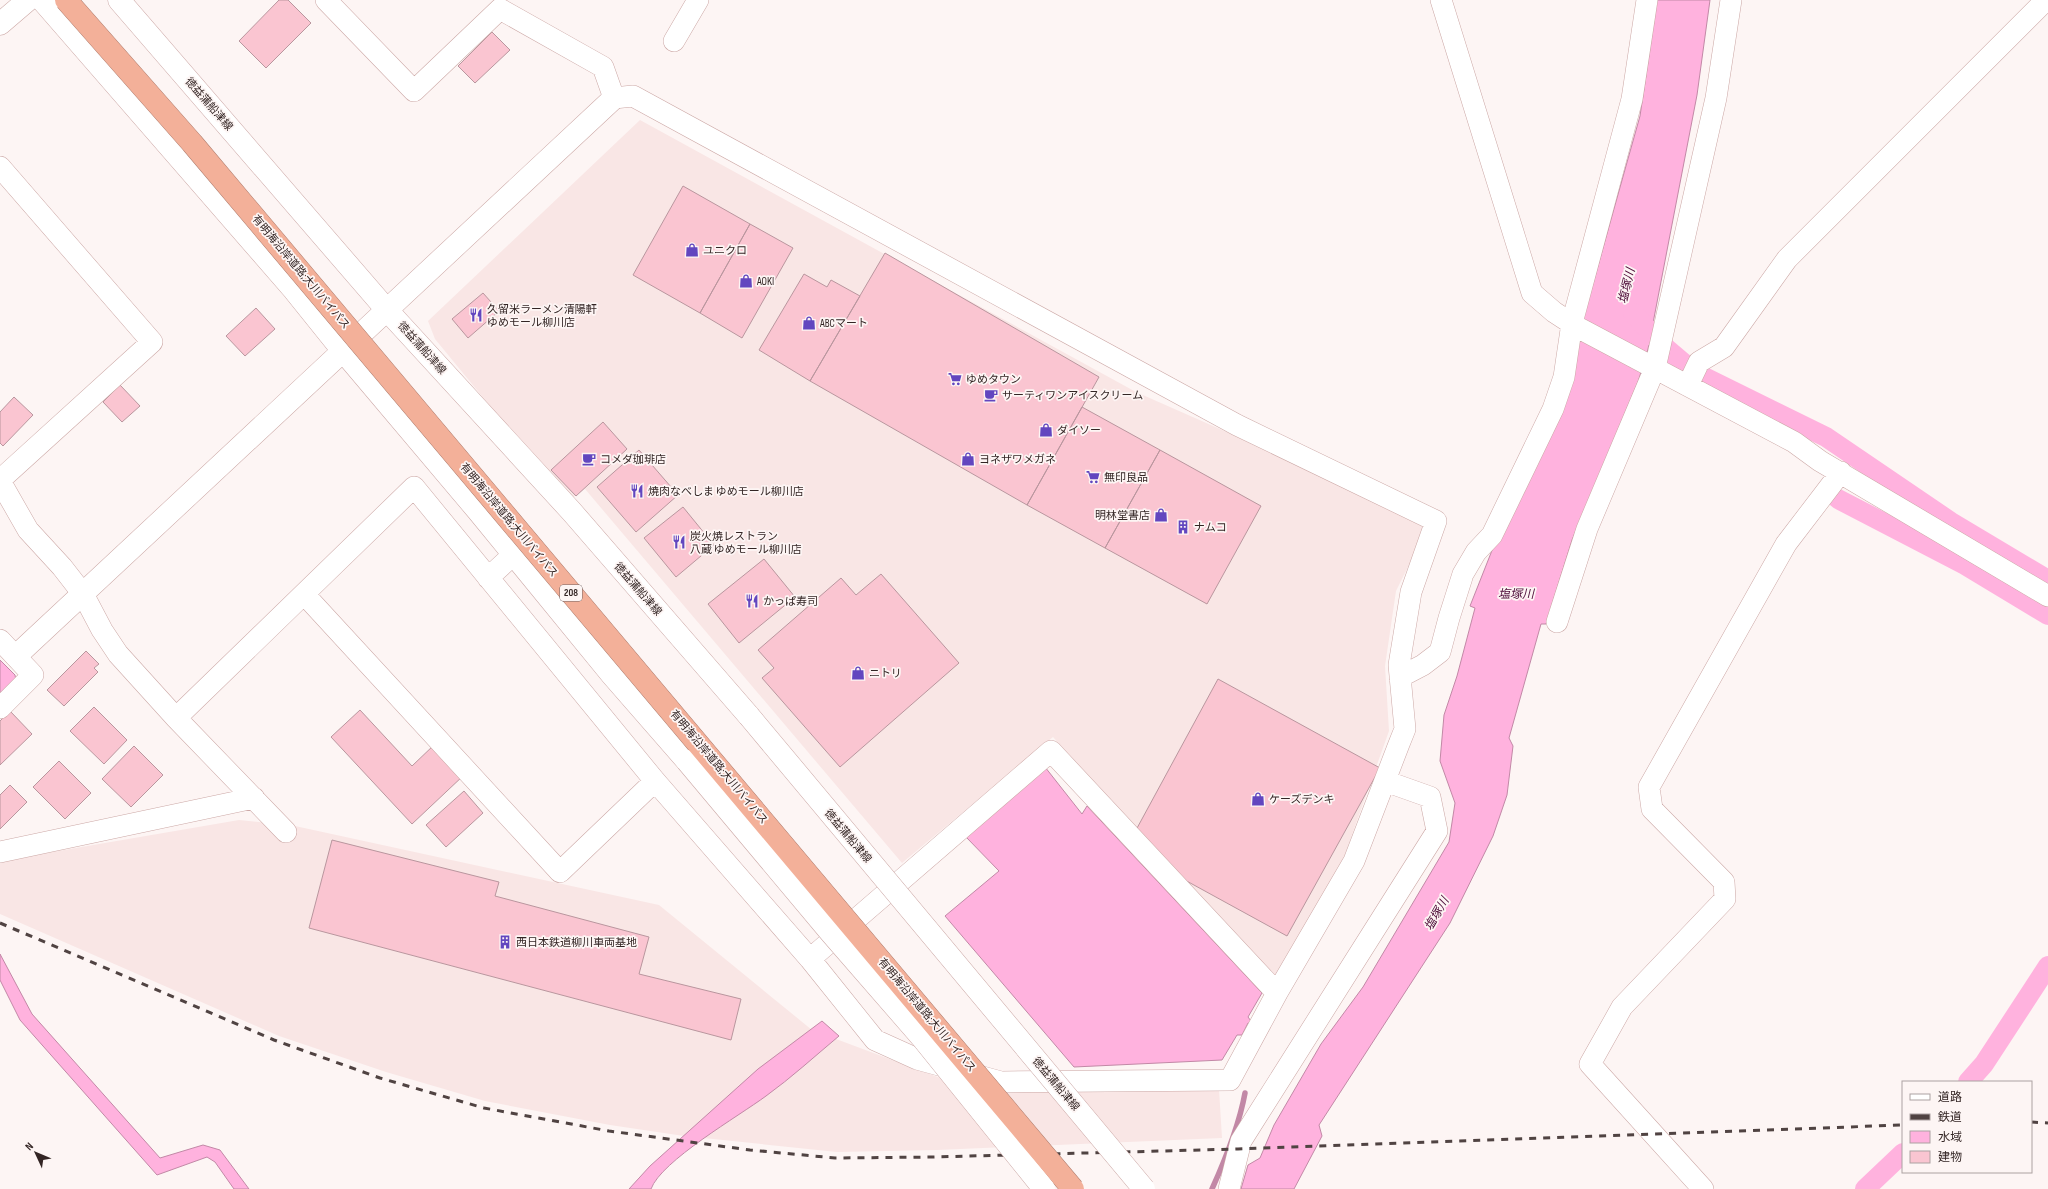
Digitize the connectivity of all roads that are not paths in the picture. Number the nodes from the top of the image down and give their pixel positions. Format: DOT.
graph roads {
  1 [pos="28,0"];
  2 [pos="42,0"];
  3 [pos="66,0"];
  4 [pos="119,0"];
  5 [pos="326,0"];
  6 [pos="698,0"];
  7 [pos="1442,0"];
  8 [pos="1646,0"];
  9 [pos="1731,0"];
  10 [pos="2046,0"];
  11 [pos="0,24"];
  12 [pos="674,41"];
  13 [pos="614,98"];
  14 [pos="0,168"];
  15 [pos="386,309"];
  16 [pos="1574,325"];
  17 [pos="342,351"];
  18 [pos="1655,368"];
  19 [pos="1688,385"];
  20 [pos="1841,472"];
  21 [pos="0,481"];
  22 [pos="514,554"];
  23 [pos="488,578"];
  24 [pos="83,594"];
  25 [pos="304,594"];
  26 [pos="2048,596"];
  27 [pos="1557,622"];
  28 [pos="0,640"];
  29 [pos="16,656"];
  30 [pos="1400,677"];
  31 [pos="0,708"];
  32 [pos="176,718"];
  33 [pos="655,781"];
  34 [pos="1385,781"];
  35 [pos="254,798"];
  36 [pos="286,832"];
  37 [pos="0,852"];
  38 [pos="810,959"];
  39 [pos="1277,993"];
  40 [pos="1044,1189"];
  41 [pos="1073,1189"];
  42 [pos="1144,1189"];
  43 [pos="1229,1189"];
  44 [pos="1703,1189"];
  1 -- 11 [label="main road"];
  2 -- 17 [label="main road"];
  3 -- 41 [label="highway, 有明海沿岸道路;大川バイパス / 208, bridge"];
  4 -- 15 [label="main road, 徳益蒲船津線"];
  5 -- 13 [label="street"];
  6 -- 12 [label="street"];
  7 -- 16 [label="street"];
  8 -- 16 [label="street"];
  9 -- 18 [label="street"];
  10 -- 19 [label="street"];
  13 -- 15 [label="main road"];
  13 -- 30 [label="street"];
  14 -- 21 [label="street"];
  15 -- 17 [label="main road"];
  15 -- 42 [label="main road, 徳益蒲船津線, bridge"];
  16 -- 18 [label="street"];
  16 -- 30 [label="street"];
  17 -- 22 [label="main road"];
  17 -- 24 [label="main road"];
  18 -- 19 [label="street"];
  18 -- 27 [label="street"];
  19 -- 20 [label="street"];
  20 -- 26 [label="street"];
  20 -- 44 [label="street"];
  21 -- 24 [label="street"];
  22 -- 23 [label="street"];
  22 -- 40 [label="main road, bridge"];
  23 -- 25 [label="street"];
  23 -- 33 [label="street"];
  24 -- 29 [label="main road"];
  24 -- 32 [label="street"];
  25 -- 32 [label="street"];
  25 -- 33 [label="street"];
  28 -- 29 [label="street"];
  29 -- 31 [label="street"];
  30 -- 34 [label="street"];
  32 -- 35 [label="street"];
  33 -- 38 [label="street"];
  34 -- 39 [label="street"];
  34 -- 43 [label="street"];
  35 -- 36 [label="street"];
  35 -- 37 [label="street"];
  38 -- 39 [label="street"];
  38 -- 39 [label="street"];
}
